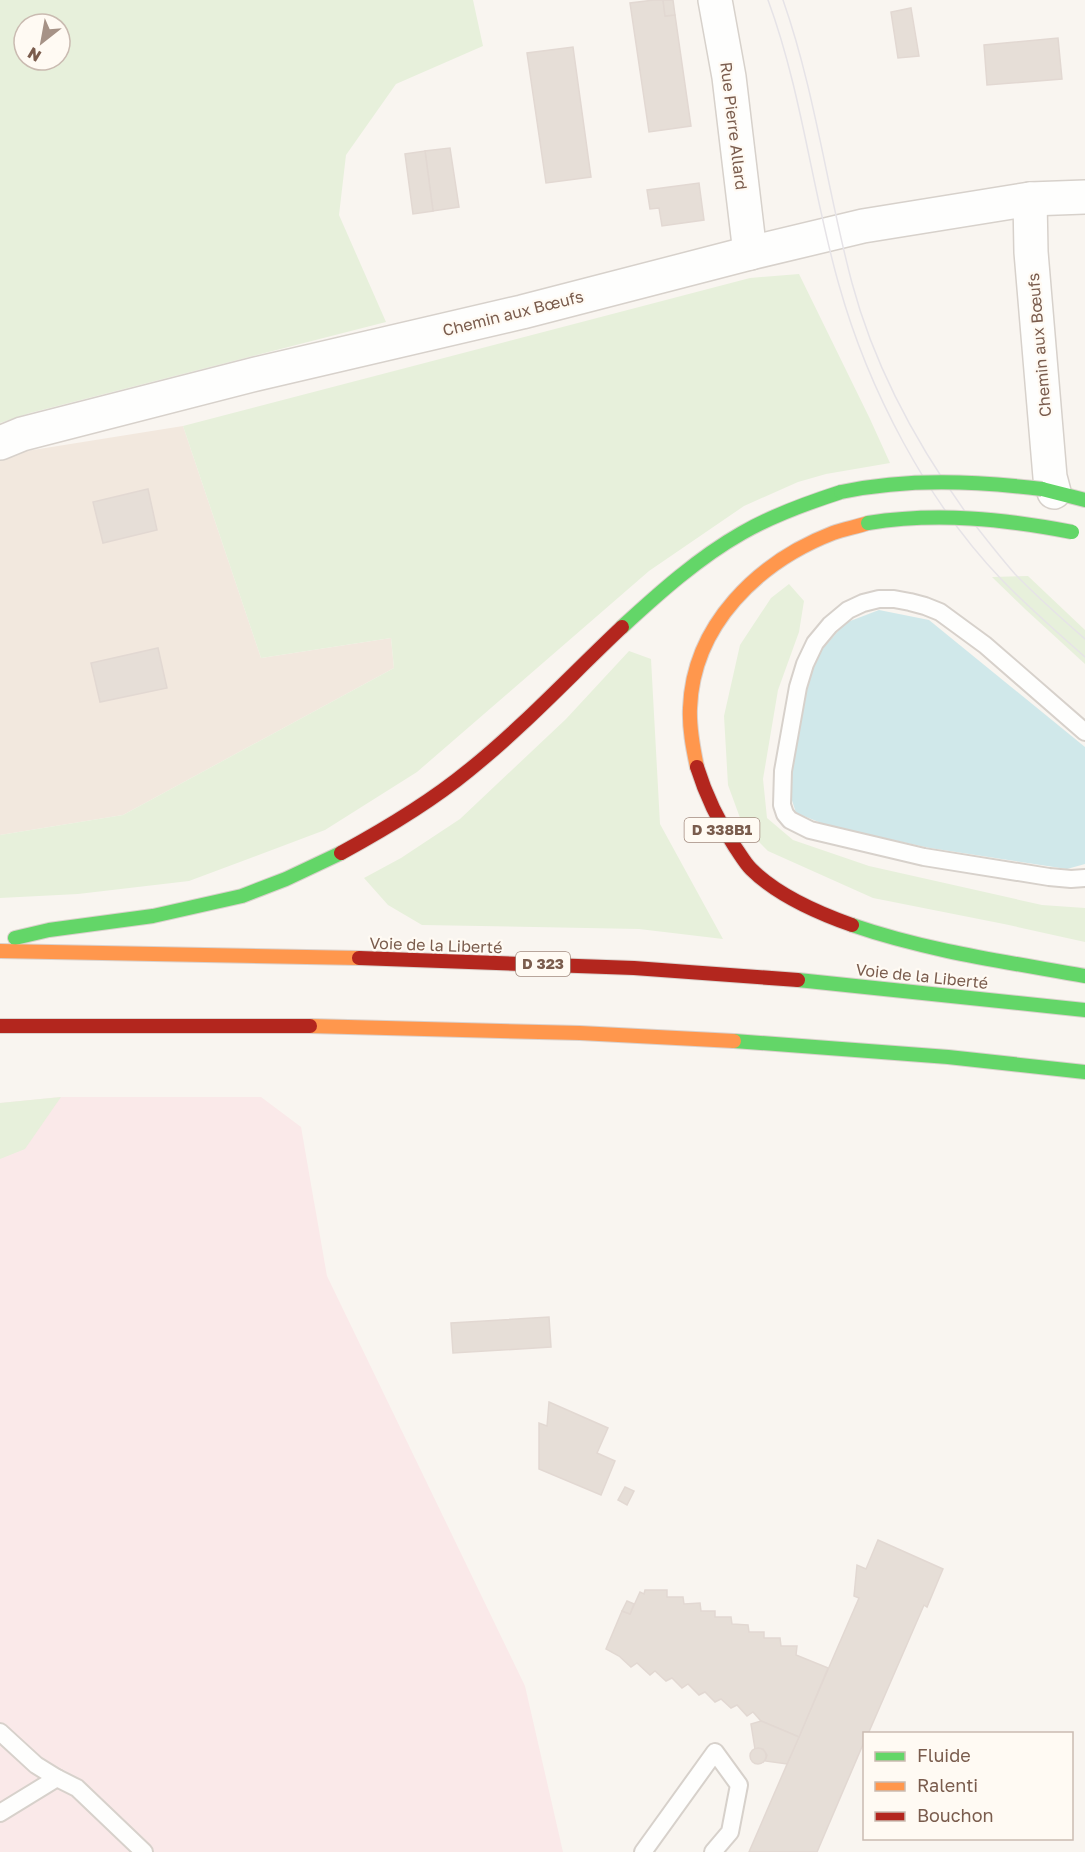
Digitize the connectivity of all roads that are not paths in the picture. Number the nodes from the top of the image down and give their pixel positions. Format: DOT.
graph roads {
  1 [pos="715,0"];
  2 [pos="1085,197"];
  3 [pos="1030,199"];
  4 [pos="750,253"];
  5 [pos="0,442"];
  6 [pos="1060,494"];
  7 [pos="1078,534"];
  8 [pos="1085,732"];
  9 [pos="1085,878"];
  10 [pos="0,942"];
  11 [pos="0,951"];
  12 [pos="1085,976"];
  13 [pos="1085,1010"];
  14 [pos="0,1026"];
  15 [pos="1085,1072"];
  16 [pos="0,1732"];
  17 [pos="57,1778"];
  18 [pos="0,1813"];
  19 [pos="144,1852"];
  20 [pos="643,1852"];
  21 [pos="712,1852"];
  1 -- 4 [label="street, Rue Pierre Allard"];
  2 -- 3 [label="street, Chemin aux Bœufs"];
  3 -- 4 [label="street, Chemin aux Bœufs"];
  3 -- 6 [label="street, Chemin aux Bœufs"];
  4 -- 5 [label="street, Chemin aux Bœufs"];
  6 -- 10 [label="highway, bridge"];
  7 -- 12 [label="highway, D 338B1, bridge"];
  8 -- 9 [label="lane"];
  11 -- 13 [label="highway, Voie de la Liberté / D 323"];
  14 -- 15 [label="highway"];
  16 -- 17 [label="lane"];
  17 -- 18 [label="lane"];
  17 -- 19 [label="lane"];
  20 -- 21 [label="lane"];
}
